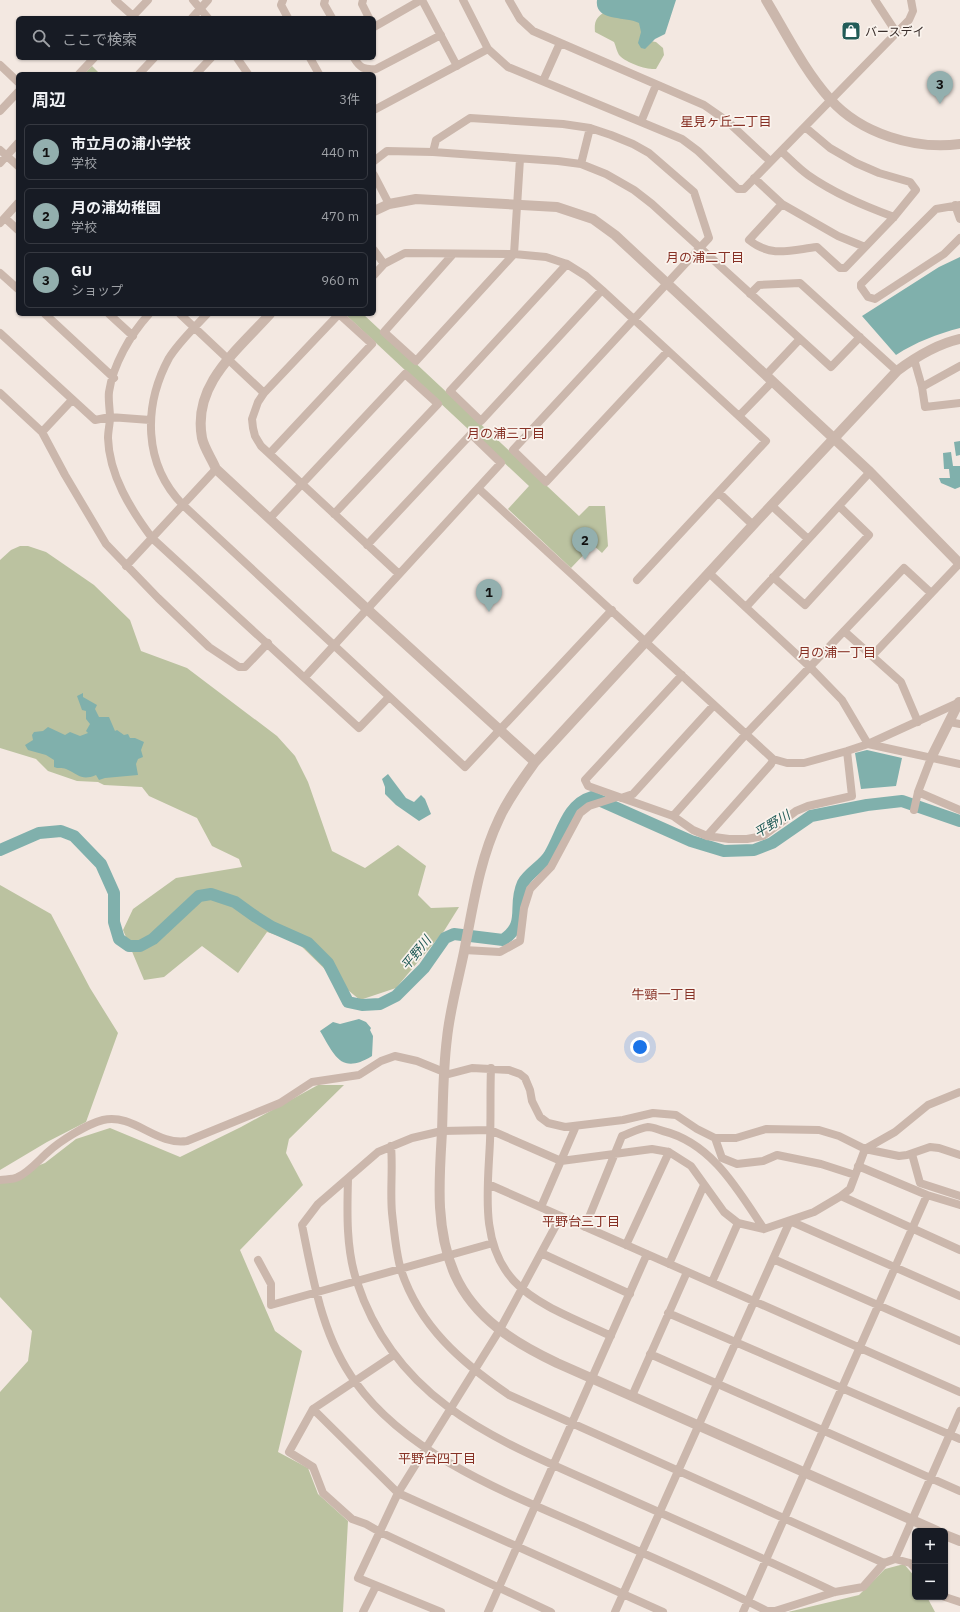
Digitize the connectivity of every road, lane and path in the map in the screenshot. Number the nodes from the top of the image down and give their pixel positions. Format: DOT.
graph roads {
  1 [pos="115,0"];
  2 [pos="148,0"];
  3 [pos="193,0"];
  4 [pos="208,0"];
  5 [pos="283,0"];
  6 [pos="325,0"];
  7 [pos="363,0"];
  8 [pos="421,0"];
  9 [pos="463,0"];
  10 [pos="509,0"];
  11 [pos="766,0"];
  12 [pos="875,0"];
  13 [pos="911,0"];
  14 [pos="201,8"];
  15 [pos="131,16"];
  16 [pos="133,16"];
  17 [pos="194,16"];
  18 [pos="207,16"];
  19 [pos="287,16"];
  20 [pos="331,16"];
  21 [pos="368,16"];
  22 [pos="376,26"];
  23 [pos="896,32"];
  24 [pos="441,35"];
  25 [pos="560,43"];
  26 [pos="488,49"];
  27 [pos="92,60"];
  28 [pos="152,60"];
  29 [pos="209,60"];
  30 [pos="238,60"];
  31 [pos="311,60"];
  32 [pos="355,60"];
  33 [pos="0,65"];
  34 [pos="457,66"];
  35 [pos="82,72"];
  36 [pos="141,72"];
  37 [pos="198,72"];
  38 [pos="247,72"];
  39 [pos="318,72"];
  40 [pos="365,72"];
  41 [pos="16,80"];
  42 [pos="542,81"];
  43 [pos="656,85"];
  44 [pos="16,94"];
  45 [pos="831,100"];
  46 [pos="376,106"];
  47 [pos="0,111"];
  48 [pos="641,122"];
  49 [pos="805,127"];
  50 [pos="590,128"];
  51 [pos="16,144"];
  52 [pos="960,144"];
  53 [pos="781,150"];
  54 [pos="433,152"];
  55 [pos="3,153"];
  56 [pos="376,159"];
  57 [pos="520,159"];
  58 [pos="770,161"];
  59 [pos="0,163"];
  60 [pos="16,164"];
  61 [pos="581,164"];
  62 [pos="754,178"];
  63 [pos="376,179"];
  64 [pos="389,204"];
  65 [pos="782,204"];
  66 [pos="16,205"];
  67 [pos="516,205"];
  68 [pos="958,205"];
  69 [pos="376,210"];
  70 [pos="894,216"];
  71 [pos="960,219"];
  72 [pos="2,220"];
  73 [pos="16,229"];
  74 [pos="960,238"];
  75 [pos="865,247"];
  76 [pos="700,248"];
  77 [pos="376,253"];
  78 [pos="453,254"];
  79 [pos="514,254"];
  80 [pos="384,264"];
  81 [pos="566,264"];
  82 [pos="376,272"];
  83 [pos="0,273"];
  84 [pos="668,284"];
  85 [pos="16,287"];
  86 [pos="602,290"];
  87 [pos="750,294"];
  88 [pos="47,316"];
  89 [pos="111,316"];
  90 [pos="148,316"];
  91 [pos="182,316"];
  92 [pos="205,316"];
  93 [pos="268,316"];
  94 [pos="337,316"];
  95 [pos="341,316"];
  96 [pos="634,320"];
  97 [pos="194,328"];
  98 [pos="0,333"];
  99 [pos="133,336"];
  100 [pos="860,336"];
  101 [pos="960,339"];
  102 [pos="799,340"];
  103 [pos="668,351"];
  104 [pos="914,359"];
  105 [pos="229,360"];
  106 [pos="960,366"];
  107 [pos="897,371"];
  108 [pos="114,378"];
  109 [pos="769,378"];
  110 [pos="922,387"];
  111 [pos="0,393"];
  112 [pos="264,393"];
  113 [pos="72,400"];
  114 [pos="960,403"];
  115 [pos="739,416"];
  116 [pos="110,417"];
  117 [pos="150,420"];
  118 [pos="42,432"];
  119 [pos="834,437"];
  120 [pos="270,453"];
  121 [pos="216,469"];
  122 [pos="870,472"];
  123 [pos="302,484"];
  124 [pos="478,489"];
  125 [pos="719,493"];
  126 [pos="183,505"];
  127 [pos="771,505"];
  128 [pos="838,506"];
  129 [pos="334,514"];
  130 [pos="270,518"];
  131 [pos="753,525"];
  132 [pos="152,538"];
  133 [pos="808,539"];
  134 [pos="367,545"];
  135 [pos="960,564"];
  136 [pos="126,566"];
  137 [pos="709,573"];
  138 [pos="399,574"];
  139 [pos="773,577"];
  140 [pos="638,580"];
  141 [pos="931,593"];
  142 [pos="746,607"];
  143 [pos="367,610"];
  144 [pos="612,610"];
  145 [pos="844,631"];
  146 [pos="646,642"];
  147 [pos="268,644"];
  148 [pos="333,646"];
  149 [pos="872,656"];
  150 [pos="810,667"];
  151 [pos="682,675"];
  152 [pos="304,677"];
  153 [pos="389,697"];
  154 [pos="960,702"];
  155 [pos="714,705"];
  156 [pos="918,722"];
  157 [pos="955,723"];
  158 [pos="500,731"];
  159 [pos="746,734"];
  160 [pos="868,744"];
  161 [pos="846,751"];
  162 [pos="931,758"];
  163 [pos="773,759"];
  164 [pos="536,762"];
  165 [pos="960,764"];
  166 [pos="918,792"];
  167 [pos="619,798"];
  168 [pos="914,810"];
  169 [pos="960,810"];
  170 [pos="673,816"];
  171 [pos="707,836"];
  172 [pos="464,950"];
  173 [pos="491,1068"];
  174 [pos="443,1071"];
  175 [pos="960,1092"];
  176 [pos="576,1126"];
  177 [pos="490,1130"];
  178 [pos="442,1131"];
  179 [pos="715,1138"];
  180 [pos="391,1146"];
  181 [pos="865,1149"];
  182 [pos="669,1152"];
  183 [pos="912,1154"];
  184 [pos="615,1155"];
  185 [pos="960,1155"];
  186 [pos="561,1161"];
  187 [pos="858,1166"];
  188 [pos="855,1175"];
  189 [pos="348,1179"];
  190 [pos="0,1180"];
  191 [pos="488,1184"];
  192 [pos="704,1185"];
  193 [pos="927,1194"];
  194 [pos="841,1196"];
  195 [pos="960,1196"];
  196 [pos="960,1205"];
  197 [pos="541,1207"];
  198 [pos="561,1216"];
  199 [pos="790,1221"];
  200 [pos="738,1223"];
  201 [pos="585,1226"];
  202 [pos="912,1228"];
  203 [pos="764,1229"];
  204 [pos="493,1243"];
  205 [pos="626,1245"];
  206 [pos="960,1250"];
  207 [pos="447,1254"];
  208 [pos="541,1254"];
  209 [pos="647,1254"];
  210 [pos="773,1259"];
  211 [pos="258,1260"];
  212 [pos="669,1264"];
  213 [pos="895,1268"];
  214 [pos="401,1269"];
  215 [pos="687,1272"];
  216 [pos="356,1281"];
  217 [pos="712,1282"];
  218 [pos="522,1288"];
  219 [pos="316,1294"];
  220 [pos="630,1294"];
  221 [pos="960,1296"];
  222 [pos="754,1301"];
  223 [pos="879,1306"];
  224 [pos="668,1313"];
  225 [pos="499,1331"];
  226 [pos="611,1336"];
  227 [pos="960,1341"];
  228 [pos="736,1342"];
  229 [pos="860,1348"];
  230 [pos="650,1354"];
  231 [pos="394,1355"];
  232 [pos="474,1371"];
  233 [pos="592,1378"];
  234 [pos="355,1382"];
  235 [pos="717,1383"];
  236 [pos="842,1388"];
  237 [pos="960,1392"];
  238 [pos="632,1396"];
  239 [pos="313,1409"];
  240 [pos="450,1410"];
  241 [pos="960,1411"];
  242 [pos="572,1423"];
  243 [pos="698,1425"];
  244 [pos="824,1430"];
  245 [pos="949,1435"];
  246 [pos="960,1440"];
  247 [pos="427,1448"];
  248 [pos="554,1465"];
  249 [pos="678,1470"];
  250 [pos="805,1473"];
  251 [pos="930,1477"];
  252 [pos="960,1491"];
  253 [pos="398,1493"];
  254 [pos="535,1506"];
  255 [pos="659,1512"];
  256 [pos="785,1518"];
  257 [pos="911,1519"];
  258 [pos="930,1528"];
  259 [pos="380,1532"];
  260 [pos="948,1535"];
  261 [pos="960,1541"];
  262 [pos="517,1547"];
  263 [pos="642,1552"];
  264 [pos="766,1559"];
  265 [pos="895,1559"];
  266 [pos="884,1563"];
  267 [pos="912,1566"];
  268 [pos="376,1586"];
  269 [pos="499,1588"];
  270 [pos="834,1592"];
  271 [pos="623,1594"];
  272 [pos="948,1598"];
  273 [pos="748,1601"];
  274 [pos="960,1602"];
  275 [pos="419,1603"];
  276 [pos="363,1612"];
  277 [pos="415,1612"];
  278 [pos="441,1612"];
  279 [pos="488,1612"];
  280 [pos="552,1612"];
  281 [pos="615,1612"];
  282 [pos="663,1612"];
  283 [pos="743,1612"];
  1 -- 15 [label="street"];
  2 -- 16 [label="street"];
  3 -- 14 [label="street"];
  4 -- 14 [label="street"];
  5 -- 19 [label="street"];
  6 -- 20 [label="street"];
  7 -- 21 [label="street"];
  8 -- 22 [label="street"];
  8 -- 24 [label="street"];
  9 -- 26 [label="street"];
  10 -- 25 [label="street"];
  11 -- 45 [label="street"];
  12 -- 23 [label="street"];
  13 -- 23 [label="street"];
  14 -- 17 [label="street"];
  14 -- 18 [label="street"];
  23 -- 45 [label="street"];
  24 -- 34 [label="street"];
  24 -- 40 [label="street"];
  25 -- 42 [label="street"];
  25 -- 43 [label="street"];
  26 -- 34 [label="street"];
  26 -- 42 [label="street"];
  27 -- 35 [label="street"];
  28 -- 36 [label="street"];
  29 -- 37 [label="street"];
  30 -- 38 [label="street"];
  31 -- 39 [label="street"];
  32 -- 40 [label="street"];
  33 -- 41 [label="street"];
  34 -- 46 [label="street"];
  42 -- 48 [label="street"];
  43 -- 48 [label="street"];
  43 -- 58 [label="street"];
  44 -- 47 [label="street"];
  45 -- 49 [label="street"];
  45 -- 52 [label="street"];
  48 -- 62 [label="street"];
  49 -- 53 [label="street"];
  49 -- 70 [label="street"];
  50 -- 54 [label="street"];
  50 -- 61 [label="street"];
  50 -- 76 [label="street"];
  51 -- 55 [label="street"];
  53 -- 58 [label="street"];
  53 -- 70 [label="street"];
  54 -- 56 [label="street"];
  54 -- 57 [label="street"];
  55 -- 59 [label="street"];
  55 -- 60 [label="street"];
  57 -- 61 [label="street"];
  57 -- 67 [label="street"];
  58 -- 62 [label="street"];
  61 -- 76 [label="street"];
  62 -- 65 [label="street"];
  63 -- 64 [label="street"];
  64 -- 67 [label="street"];
  64 -- 69 [label="street"];
  65 -- 75 [label="street"];
  65 -- 75 [label="street"];
  66 -- 72 [label="street"];
  67 -- 79 [label="street"];
  67 -- 84 [label="street"];
  68 -- 71 [label="street"];
  68 -- 74 [label="street"];
  70 -- 75 [label="street"];
  72 -- 73 [label="street"];
  76 -- 84 [label="street"];
  76 -- 87 [label="street"];
  77 -- 80 [label="street"];
  78 -- 79 [label="street"];
  78 -- 79 [label="street"];
  78 -- 80 [label="street"];
  79 -- 81 [label="street"];
  80 -- 82 [label="street"];
  81 -- 86 [label="street"];
  81 -- 86 [label="street"];
  83 -- 85 [label="street"];
  84 -- 96 [label="street"];
  84 -- 109 [label="street"];
  86 -- 96 [label="street"];
  87 -- 100 [label="street"];
  87 -- 102 [label="street"];
  88 -- 108 [label="street"];
  89 -- 99 [label="street"];
  90 -- 99 [label="street"];
  91 -- 97 [label="street"];
  92 -- 97 [label="street"];
  93 -- 105 [label="street"];
  94 -- 112 [label="street"];
  95 -- 120 [label="street"];
  96 -- 103 [label="street"];
  96 -- 103 [label="street"];
  97 -- 105 [label="street"];
  97 -- 117 [label="street"];
  98 -- 113 [label="street"];
  99 -- 108 [label="street"];
  100 -- 102 [label="street"];
  100 -- 107 [label="street"];
  101 -- 104 [label="street"];
  102 -- 109 [label="street"];
  103 -- 115 [label="street"];
  104 -- 107 [label="street"];
  104 -- 110 [label="street"];
  105 -- 112 [label="street"];
  105 -- 121 [label="street"];
  106 -- 110 [label="street"];
  107 -- 119 [label="street"];
  108 -- 116 [label="street"];
  109 -- 115 [label="street"];
  109 -- 119 [label="street"];
  110 -- 114 [label="street"];
  111 -- 118 [label="street"];
  112 -- 120 [label="street"];
  113 -- 116 [label="street"];
  113 -- 118 [label="street"];
  115 -- 125 [label="street"];
  116 -- 117 [label="street"];
  116 -- 132 [label="street"];
  117 -- 126 [label="street"];
  118 -- 136 [label="street"];
  119 -- 122 [label="street"];
  119 -- 127 [label="street"];
  120 -- 123 [label="street"];
  121 -- 126 [label="street"];
  121 -- 130 [label="street"];
  122 -- 128 [label="street"];
  122 -- 135 [label="street"];
  123 -- 129 [label="street"];
  123 -- 129 [label="street"];
  123 -- 130 [label="street"];
  124 -- 134 [label="street"];
  124 -- 138 [label="street"];
  124 -- 144 [label="street"];
  125 -- 131 [label="street"];
  125 -- 140 [label="street"];
  126 -- 132 [label="street"];
  126 -- 148 [label="street"];
  127 -- 131 [label="street"];
  127 -- 133 [label="street"];
  128 -- 133 [label="street"];
  128 -- 139 [label="street"];
  129 -- 134 [label="street"];
  130 -- 143 [label="street"];
  131 -- 137 [label="street"];
  132 -- 136 [label="street"];
  132 -- 147 [label="street"];
  133 -- 139 [label="street"];
  134 -- 138 [label="street"];
  135 -- 141 [label="street"];
  136 -- 147 [label="street"];
  137 -- 142 [label="street"];
  137 -- 146 [label="street"];
  138 -- 143 [label="street"];
  139 -- 142 [label="street"];
  141 -- 145 [label="street"];
  141 -- 149 [label="street"];
  142 -- 150 [label="street"];
  143 -- 148 [label="street"];
  143 -- 158 [label="street"];
  144 -- 146 [label="street"];
  144 -- 158 [label="street"];
  145 -- 149 [label="street"];
  145 -- 150 [label="street"];
  146 -- 151 [label="street"];
  146 -- 164 [label="street"];
  147 -- 152 [label="street"];
  148 -- 152 [label="street"];
  148 -- 153 [label="street"];
  149 -- 156 [label="street"];
  150 -- 159 [label="street"];
  150 -- 160 [label="street"];
  151 -- 155 [label="street"];
  151 -- 167 [label="street"];
  152 -- 153 [label="street"];
  153 -- 158 [label="street"];
  154 -- 156 [label="street"];
  154 -- 157 [label="street"];
  155 -- 159 [label="street"];
  155 -- 167 [label="street"];
  156 -- 160 [label="street"];
  157 -- 162 [label="street"];
  158 -- 164 [label="street"];
  159 -- 163 [label="street"];
  159 -- 170 [label="street"];
  160 -- 161 [label="street"];
  160 -- 162 [label="street"];
  161 -- 163 [label="street"];
  161 -- 171 [label="street"];
  162 -- 165 [label="street"];
  162 -- 166 [label="street"];
  163 -- 171 [label="street"];
  164 -- 172 [label="street"];
  166 -- 168 [label="street"];
  166 -- 169 [label="street"];
  167 -- 170 [label="street"];
  167 -- 172 [label="street"];
  170 -- 171 [label="street"];
  172 -- 174 [label="street"];
  173 -- 174 [label="street"];
  173 -- 176 [label="street"];
  173 -- 177 [label="street"];
  174 -- 178 [label="street"];
  174 -- 190 [label="street"];
  175 -- 181 [label="street"];
  176 -- 179 [label="street"];
  176 -- 186 [label="street"];
  177 -- 178 [label="street"];
  177 -- 186 [label="street"];
  177 -- 191 [label="street"];
  178 -- 180 [label="street"];
  178 -- 207 [label="street"];
  179 -- 181 [label="street"];
  179 -- 188 [label="street"];
  180 -- 189 [label="street"];
  180 -- 214 [label="street"];
  181 -- 183 [label="street"];
  181 -- 187 [label="street"];
  182 -- 184 [label="street"];
  182 -- 192 [label="street"];
  182 -- 205 [label="street"];
  183 -- 185 [label="street"];
  183 -- 195 [label="street"];
  184 -- 186 [label="street"];
  184 -- 201 [label="street"];
  184 -- 203 [label="street"];
  186 -- 197 [label="street"];
  187 -- 188 [label="street"];
  187 -- 193 [label="street"];
  188 -- 194 [label="street"];
  189 -- 216 [label="street"];
  189 -- 219 [label="street"];
  191 -- 197 [label="street"];
  191 -- 204 [label="street"];
  192 -- 200 [label="street"];
  192 -- 212 [label="street"];
  193 -- 196 [label="street"];
  193 -- 202 [label="street"];
  194 -- 199 [label="street"];
  194 -- 202 [label="street"];
  197 -- 198 [label="street"];
  198 -- 201 [label="street"];
  198 -- 208 [label="street"];
  199 -- 203 [label="street"];
  199 -- 210 [label="street"];
  199 -- 213 [label="street"];
  200 -- 203 [label="street"];
  200 -- 217 [label="street"];
  201 -- 205 [label="street"];
  202 -- 206 [label="street"];
  202 -- 213 [label="street"];
  204 -- 207 [label="street"];
  204 -- 218 [label="street"];
  205 -- 209 [label="street"];
  207 -- 214 [label="street"];
  207 -- 225 [label="street"];
  208 -- 218 [label="street"];
  208 -- 220 [label="street"];
  209 -- 212 [label="street"];
  209 -- 220 [label="street"];
  210 -- 222 [label="street"];
  210 -- 223 [label="street"];
  211 -- 219 [label="street"];
  212 -- 215 [label="street"];
  213 -- 221 [label="street"];
  213 -- 223 [label="street"];
  214 -- 216 [label="street"];
  214 -- 232 [label="street"];
  215 -- 217 [label="street"];
  215 -- 224 [label="street"];
  216 -- 219 [label="street"];
  216 -- 231 [label="street"];
  217 -- 222 [label="street"];
  218 -- 225 [label="street"];
  218 -- 226 [label="street"];
  219 -- 234 [label="street"];
  220 -- 226 [label="street"];
  222 -- 228 [label="street"];
  222 -- 229 [label="street"];
  223 -- 227 [label="street"];
  223 -- 229 [label="street"];
  224 -- 228 [label="street"];
  224 -- 230 [label="street"];
  225 -- 232 [label="street"];
  225 -- 233 [label="street"];
  226 -- 233 [label="street"];
  228 -- 235 [label="street"];
  228 -- 236 [label="street"];
  229 -- 236 [label="street"];
  229 -- 237 [label="street"];
  230 -- 235 [label="street"];
  230 -- 238 [label="street"];
  231 -- 234 [label="street"];
  231 -- 240 [label="street"];
  232 -- 240 [label="street"];
  232 -- 242 [label="street"];
  233 -- 238 [label="street"];
  233 -- 242 [label="street"];
  234 -- 239 [label="street"];
  234 -- 247 [label="street"];
  235 -- 243 [label="street"];
  235 -- 244 [label="street"];
  236 -- 244 [label="street"];
  236 -- 245 [label="street"];
  238 -- 243 [label="street"];
  239 -- 253 [label="street"];
  239 -- 259 [label="street"];
  240 -- 247 [label="street"];
  240 -- 248 [label="street"];
  241 -- 245 [label="street"];
  242 -- 248 [label="street"];
  242 -- 249 [label="street"];
  243 -- 249 [label="street"];
  243 -- 250 [label="street"];
  244 -- 250 [label="street"];
  244 -- 251 [label="street"];
  245 -- 246 [label="street"];
  245 -- 251 [label="street"];
  247 -- 253 [label="street"];
  247 -- 254 [label="street"];
  248 -- 254 [label="street"];
  248 -- 255 [label="street"];
  249 -- 255 [label="street"];
  249 -- 256 [label="street"];
  250 -- 256 [label="street"];
  250 -- 257 [label="street"];
  251 -- 252 [label="street"];
  251 -- 257 [label="street"];
  253 -- 259 [label="street"];
  253 -- 262 [label="street"];
  254 -- 262 [label="street"];
  254 -- 263 [label="street"];
  255 -- 263 [label="street"];
  255 -- 264 [label="street"];
  256 -- 264 [label="street"];
  256 -- 266 [label="street"];
  257 -- 258 [label="street"];
  257 -- 265 [label="street"];
  259 -- 268 [label="street"];
  259 -- 269 [label="street"];
  260 -- 261 [label="street"];
  262 -- 269 [label="street"];
  262 -- 271 [label="street"];
  263 -- 271 [label="street"];
  263 -- 273 [label="street"];
  264 -- 270 [label="street"];
  264 -- 273 [label="street"];
  265 -- 266 [label="street"];
  265 -- 267 [label="street"];
  266 -- 270 [label="street"];
  268 -- 275 [label="street"];
  268 -- 276 [label="street"];
  269 -- 279 [label="street"];
  269 -- 280 [label="street"];
  270 -- 273 [label="street"];
  271 -- 281 [label="street"];
  271 -- 282 [label="street"];
  272 -- 274 [label="street"];
  273 -- 283 [label="street"];
  275 -- 277 [label="street"];
  275 -- 278 [label="street"];
}
